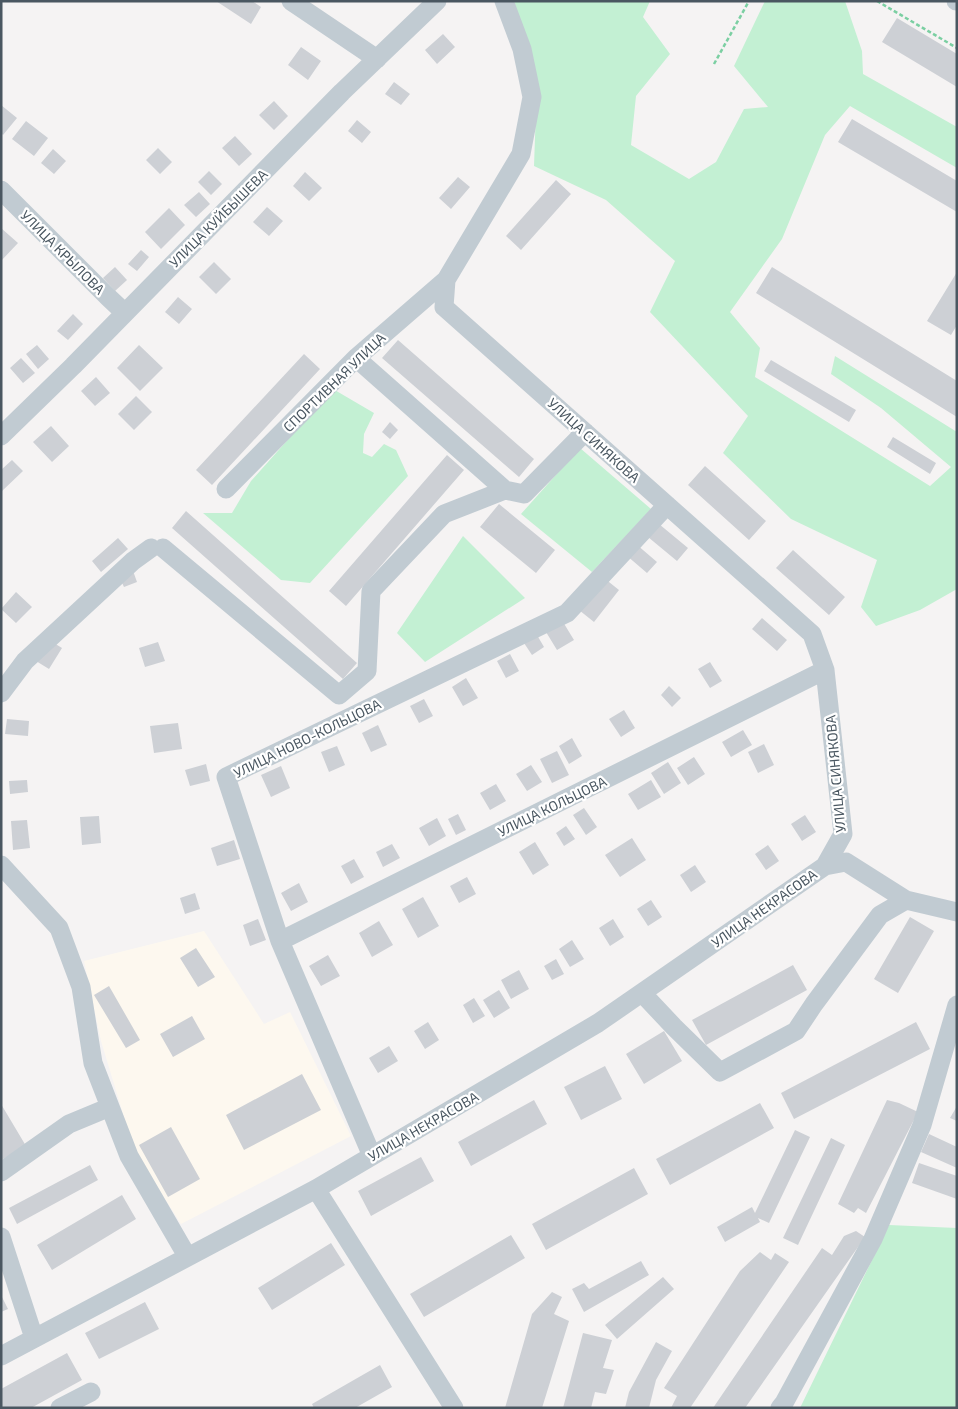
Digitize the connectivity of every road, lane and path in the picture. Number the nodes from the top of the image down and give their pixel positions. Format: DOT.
graph roads {
  1 [pos="291,1"];
  2 [pos="437,1"];
  3 [pos="504,1"];
  4 [pos="749,1"];
  5 [pos="877,1"];
  6 [pos="957,48"];
  7 [pos="377,59"];
  8 [pos="714,64"];
  9 [pos="1,190"];
  10 [pos="446,280"];
  11 [pos="125,313"];
  12 [pos="356,358"];
  13 [pos="585,432"];
  14 [pos="1,436"];
  15 [pos="226,489"];
  16 [pos="505,490"];
  17 [pos="666,505"];
  18 [pos="825,670"];
  19 [pos="1,693"];
  20 [pos="1,865"];
  21 [pos="825,866"];
  22 [pos="906,900"];
  23 [pos="957,912"];
  24 [pos="280,941"];
  25 [pos="642,993"];
  26 [pos="957,1005"];
  27 [pos="110,1107"];
  28 [pos="372,1156"];
  29 [pos="1,1172"];
  30 [pos="316,1189"];
  31 [pos="1,1238"];
  32 [pos="187,1256"];
  33 [pos="34,1338"];
  34 [pos="1,1356"];
  35 [pos="91,1392"];
  36 [pos="60,1408"];
  37 [pos="454,1408"];
  38 [pos="780,1408"];
  1 -- 7 [label="street"];
  2 -- 7 [label="street, УЛИЦА КУЙБЫШЕВА"];
  3 -- 10 [label="street, УЛИЦА СИНЯКОВА"];
  4 -- 8 [label="path"];
  5 -- 6 [label="path"];
  7 -- 11 [label="street, УЛИЦА КУЙБЫШЕВА"];
  9 -- 11 [label="street, УЛИЦА КРЫЛОВА"];
  10 -- 12 [label="street, СПОРТИВНАЯ УЛИЦА"];
  10 -- 13 [label="street, УЛИЦА СИНЯКОВА"];
  11 -- 14 [label="street, УЛИЦА КУЙБЫШЕВА"];
  12 -- 15 [label="street, СПОРТИВНАЯ УЛИЦА"];
  12 -- 16 [label="street"];
  13 -- 16 [label="street"];
  13 -- 17 [label="street, УЛИЦА СИНЯКОВА"];
  16 -- 19 [label="street"];
  17 -- 18 [label="street, УЛИЦА СИНЯКОВА"];
  17 -- 24 [label="street, УЛИЦА НОВО-КОЛЬЦОВА"];
  18 -- 21 [label="street, УЛИЦА СИНЯКОВА"];
  18 -- 24 [label="street, УЛИЦА КОЛЬЦОВА"];
  20 -- 27 [label="street"];
  21 -- 22 [label="street"];
  21 -- 25 [label="street, УЛИЦА НЕКРАСОВА"];
  22 -- 23 [label="street"];
  22 -- 25 [label="street"];
  24 -- 28 [label="street, УЛИЦА НОВО-КОЛЬЦОВА"];
  25 -- 28 [label="street, УЛИЦА НЕКРАСОВА"];
  26 -- 38 [label="street"];
  27 -- 29 [label="street"];
  27 -- 32 [label="street"];
  28 -- 30 [label="street, УЛИЦА НЕКРАСОВА"];
  30 -- 32 [label="street, УЛИЦА НЕКРАСОВА"];
  30 -- 37 [label="street"];
  31 -- 33 [label="street"];
  32 -- 33 [label="street, УЛИЦА НЕКРАСОВА"];
  33 -- 34 [label="street, УЛИЦА НЕКРАСОВА"];
  35 -- 36 [label="street"];
}
